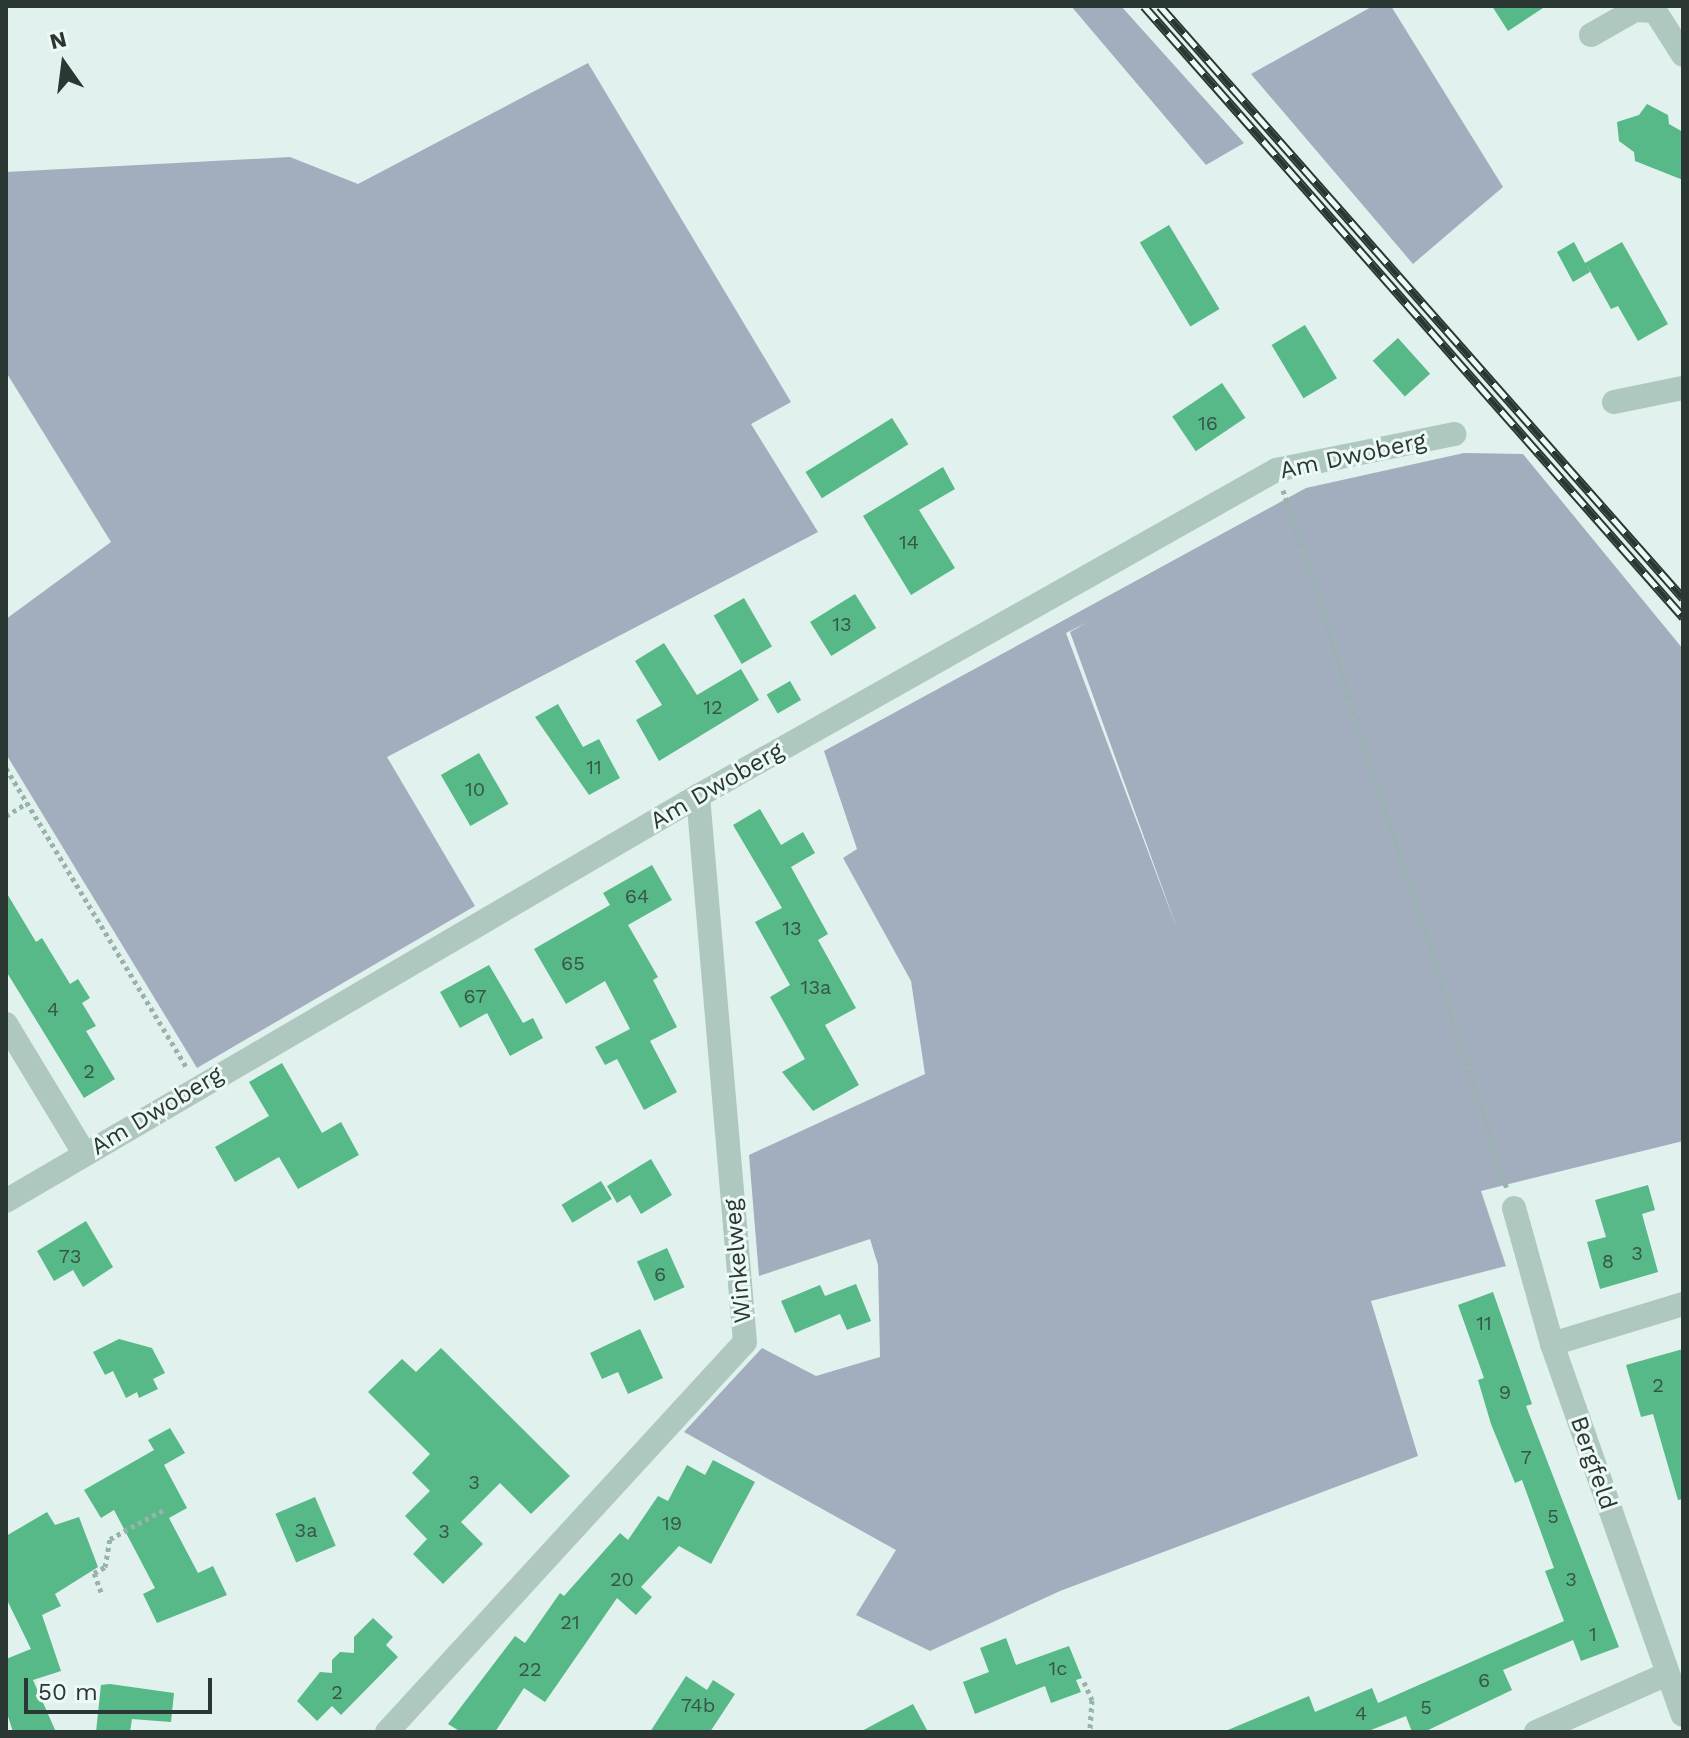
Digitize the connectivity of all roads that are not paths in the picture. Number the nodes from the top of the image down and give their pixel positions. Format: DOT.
graph roads {
  1 [pos="1591,35"];
  2 [pos="1683,55"];
  3 [pos="1683,388"];
  4 [pos="1614,402"];
  5 [pos="1454,434"];
  6 [pos="698,796"];
  7 [pos="6,1024"];
  8 [pos="84,1153"];
  9 [pos="6,1201"];
  10 [pos="1514,1208"];
  11 [pos="1683,1304"];
  12 [pos="1552,1344"];
  13 [pos="1665,1675"];
  14 [pos="1683,1715"];
  15 [pos="387,1732"];
  16 [pos="1536,1732"];
  1 -- 2 [label="street"];
  3 -- 4 [label="street"];
  5 -- 6 [label="street, Am Dwoberg"];
  6 -- 8 [label="street, Am Dwoberg"];
  6 -- 15 [label="street, Winkelweg"];
  7 -- 8 [label="street"];
  8 -- 9 [label="street, Am Dwoberg"];
  10 -- 12 [label="street, Bergfeld"];
  11 -- 12 [label="street"];
  12 -- 13 [label="street, Bergfeld"];
  13 -- 14 [label="street, Bergfeld"];
  13 -- 16 [label="street"];
}
